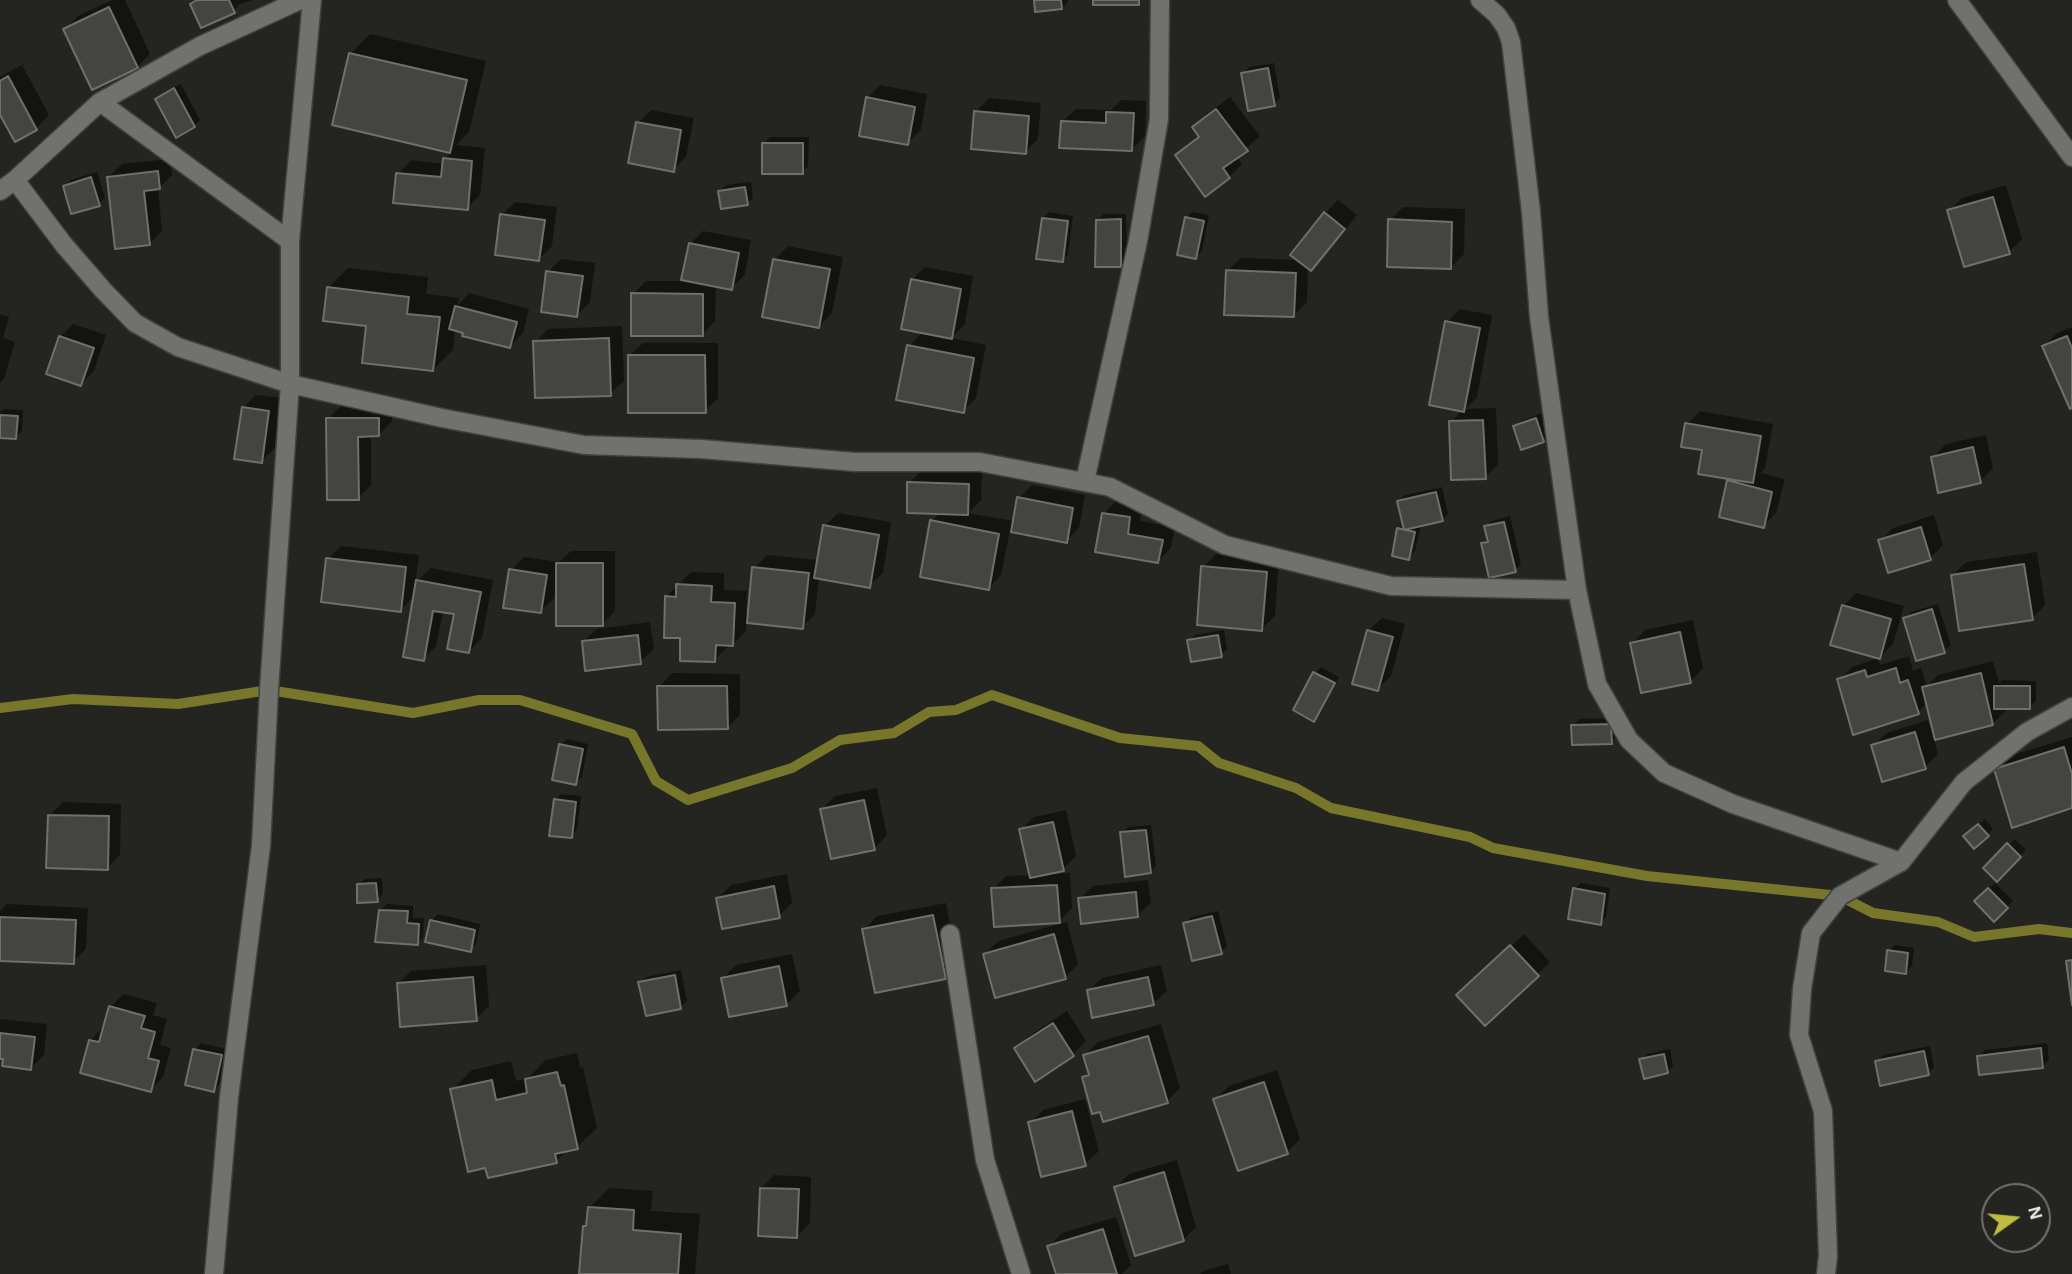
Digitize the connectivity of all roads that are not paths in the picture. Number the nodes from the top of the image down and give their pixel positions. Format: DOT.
graph roads {
  1 [pos="300,0"];
  2 [pos="312,0"];
  3 [pos="1160,0"];
  4 [pos="1480,0"];
  5 [pos="1957,0"];
  6 [pos="100,102"];
  7 [pos="2072,157"];
  8 [pos="15,180"];
  9 [pos="0,191"];
  10 [pos="290,241"];
  11 [pos="290,384"];
  12 [pos="1085,481"];
  13 [pos="1577,590"];
  14 [pos="2072,707"];
  15 [pos="1901,862"];
  16 [pos="950,934"];
  17 [pos="214,1274"];
  18 [pos="1021,1274"];
  19 [pos="1826,1274"];
  1 -- 6 [label="street"];
  2 -- 10 [label="street"];
  3 -- 12 [label="street"];
  4 -- 13 [label="street"];
  5 -- 7 [label="street"];
  6 -- 8 [label="street"];
  6 -- 10 [label="street"];
  8 -- 9 [label="street"];
  8 -- 11 [label="street"];
  10 -- 11 [label="street"];
  11 -- 12 [label="street"];
  11 -- 17 [label="street"];
  12 -- 13 [label="street"];
  13 -- 15 [label="street"];
  14 -- 15 [label="street"];
  15 -- 19 [label="street"];
  16 -- 18 [label="street"];
}
